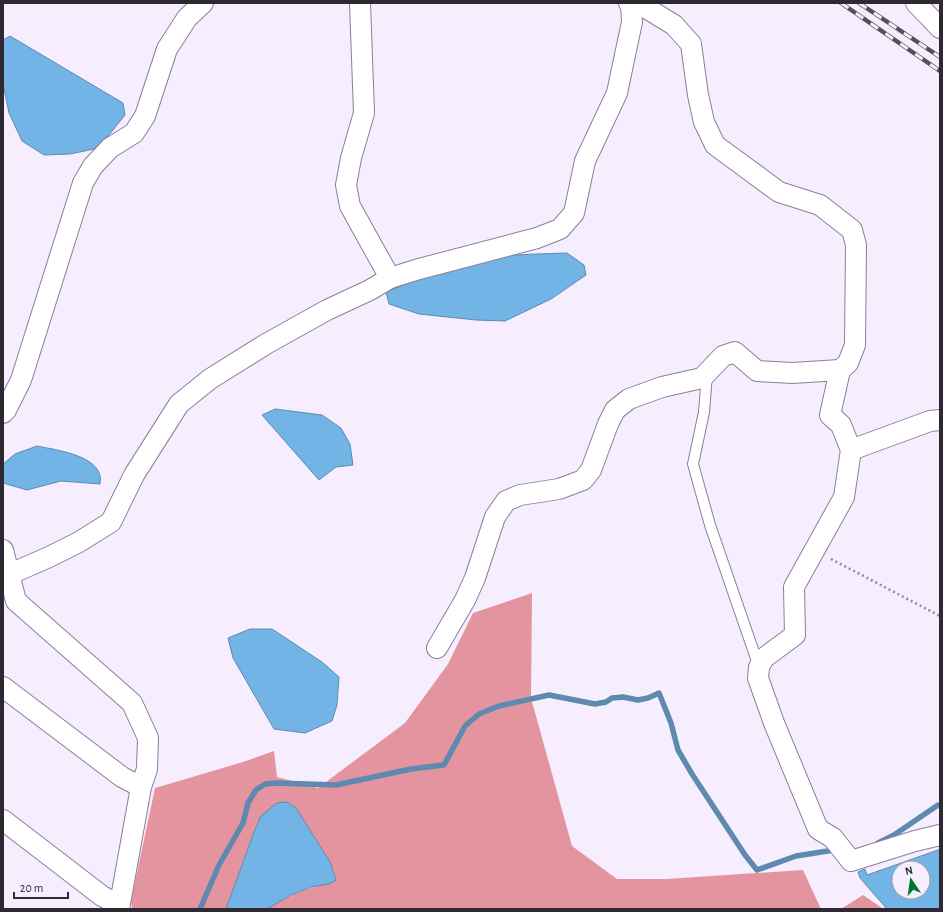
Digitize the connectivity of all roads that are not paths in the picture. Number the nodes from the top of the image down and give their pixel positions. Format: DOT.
graph roads {
  1 [pos="203,3"];
  2 [pos="360,3"];
  3 [pos="630,3"];
  4 [pos="916,3"];
  5 [pos="940,28"];
  6 [pos="390,278"];
  7 [pos="840,370"];
  8 [pos="707,372"];
  9 [pos="3,413"];
  10 [pos="940,420"];
  11 [pos="851,450"];
  12 [pos="3,550"];
  13 [pos="8,575"];
  14 [pos="437,648"];
  15 [pos="759,667"];
  16 [pos="3,687"];
  17 [pos="141,787"];
  18 [pos="3,820"];
  19 [pos="940,835"];
  20 [pos="119,907"];
  1 -- 9 [label="street"];
  2 -- 6 [label="street"];
  3 -- 6 [label="street"];
  3 -- 7 [label="street"];
  4 -- 5 [label="street"];
  6 -- 13 [label="street"];
  7 -- 8 [label="street"];
  7 -- 11 [label="street"];
  8 -- 14 [label="street"];
  8 -- 15 [label="lane"];
  10 -- 11 [label="street"];
  11 -- 15 [label="street"];
  12 -- 13 [label="street"];
  13 -- 17 [label="street"];
  15 -- 19 [label="street"];
  16 -- 17 [label="street"];
  17 -- 20 [label="street"];
  18 -- 20 [label="street"];
}
